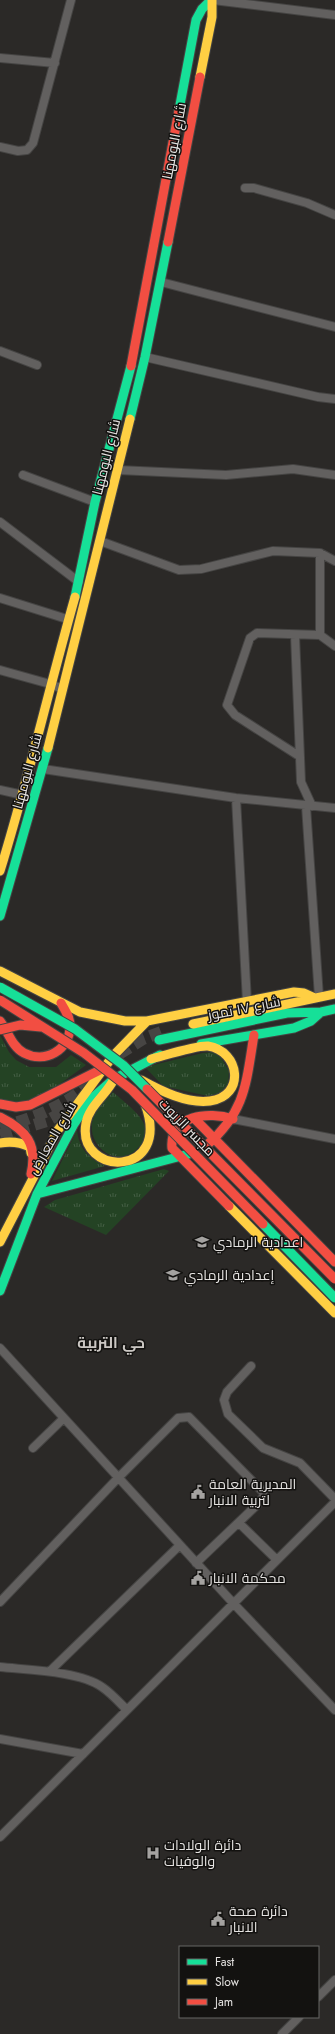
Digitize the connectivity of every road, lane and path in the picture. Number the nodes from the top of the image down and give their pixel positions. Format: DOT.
graph roads {
  1 [pos="70,0"];
  2 [pos="212,0"];
  3 [pos="335,15"];
  4 [pos="0,58"];
  5 [pos="55,63"];
  6 [pos="0,147"];
  7 [pos="245,188"];
  8 [pos="335,215"];
  9 [pos="160,282"];
  10 [pos="335,327"];
  11 [pos="0,351"];
  12 [pos="145,357"];
  13 [pos="37,365"];
  14 [pos="335,399"];
  15 [pos="118,470"];
  16 [pos="23,475"];
  17 [pos="335,475"];
  18 [pos="95,502"];
  19 [pos="0,522"];
  20 [pos="100,541"];
  21 [pos="320,553"];
  22 [pos="335,561"];
  23 [pos="79,582"];
  24 [pos="0,598"];
  25 [pos="67,619"];
  26 [pos="295,635"];
  27 [pos="320,635"];
  28 [pos="335,646"];
  29 [pos="0,670"];
  30 [pos="50,684"];
  31 [pos="63,689"];
  32 [pos="299,756"];
  33 [pos="43,769"];
  34 [pos="0,790"];
  35 [pos="23,795"];
  36 [pos="236,798"];
  37 [pos="309,806"];
  38 [pos="335,808"];
  39 [pos="0,871"];
  40 [pos="0,916"];
  41 [pos="0,971"];
  42 [pos="0,987"];
  43 [pos="335,994"];
  44 [pos="317,998"];
  45 [pos="0,1000"];
  46 [pos="247,1002"];
  47 [pos="61,1003"];
  48 [pos="335,1009"];
  49 [pos="321,1012"];
  50 [pos="0,1021"];
  51 [pos="148,1021"];
  52 [pos="0,1030"];
  53 [pos="50,1030"];
  54 [pos="254,1035"];
  55 [pos="151,1059"];
  56 [pos="104,1068"];
  57 [pos="135,1077"];
  58 [pos="114,1079"];
  59 [pos="0,1104"];
  60 [pos="145,1104"];
  61 [pos="0,1117"];
  62 [pos="194,1118"];
  63 [pos="233,1119"];
  64 [pos="215,1139"];
  65 [pos="335,1139"];
  66 [pos="0,1143"];
  67 [pos="179,1157"];
  68 [pos="33,1159"];
  69 [pos="27,1187"];
  70 [pos="37,1194"];
  71 [pos="0,1242"];
  72 [pos="0,1248"];
  73 [pos="12,1256"];
  74 [pos="335,1262"];
  75 [pos="335,1279"];
  76 [pos="0,1290"];
  77 [pos="335,1298"];
  78 [pos="335,1313"];
  79 [pos="0,1348"];
  80 [pos="251,1366"];
  81 [pos="64,1418"];
  82 [pos="33,1448"];
  83 [pos="118,1478"];
  84 [pos="335,1500"];
  85 [pos="238,1523"];
  86 [pos="180,1545"];
  87 [pos="277,1560"];
  88 [pos="196,1563"];
  89 [pos="0,1602"];
  90 [pos="234,1604"];
  91 [pos="0,1667"];
  92 [pos="50,1672"];
  93 [pos="127,1710"];
  94 [pos="335,1710"];
  95 [pos="0,1739"];
  96 [pos="83,1754"];
  97 [pos="0,1837"];
  98 [pos="335,1980"];
  99 [pos="319,1996"];
  100 [pos="298,2018"];
  101 [pos="282,2034"];
  1 -- 5 [label="street"];
  2 -- 3 [label="street"];
  2 -- 9 [label="main road, شارع البومهنا"];
  2 -- 18 [label="main road, شارع البومهنا"];
  4 -- 5 [label="street"];
  5 -- 6 [label="street"];
  7 -- 8 [label="street"];
  9 -- 10 [label="street"];
  9 -- 12 [label="main road, شارع البومهنا"];
  11 -- 13 [label="street"];
  12 -- 14 [label="street"];
  12 -- 15 [label="main road, شارع البومهنا"];
  15 -- 17 [label="street"];
  15 -- 20 [label="main road, شارع البومهنا"];
  16 -- 18 [label="street"];
  18 -- 23 [label="main road, شارع البومهنا"];
  19 -- 23 [label="street"];
  20 -- 21 [label="street"];
  20 -- 31 [label="main road, شارع البومهنا"];
  21 -- 22 [label="street"];
  21 -- 27 [label="street"];
  23 -- 25 [label="main road, شارع البومهنا"];
  24 -- 25 [label="street"];
  25 -- 30 [label="main road, شارع البومهنا"];
  26 -- 27 [label="street"];
  26 -- 32 [label="street"];
  26 -- 32 [label="street"];
  27 -- 28 [label="street"];
  29 -- 30 [label="street"];
  30 -- 31 [label="street"];
  30 -- 35 [label="main road, شارع البومهنا"];
  31 -- 33 [label="main road, شارع البومهنا"];
  32 -- 37 [label="street"];
  33 -- 36 [label="street"];
  33 -- 40 [label="main road, شارع البومهنا"];
  34 -- 35 [label="street"];
  35 -- 39 [label="main road, شارع البومهنا"];
  36 -- 37 [label="street"];
  36 -- 46 [label="street"];
  37 -- 38 [label="street"];
  37 -- 44 [label="street"];
  41 -- 47 [label="main road"];
  42 -- 57 [label="main road, مجسر الزيوت, bridge"];
  43 -- 44 [label="main road, شارع ١٧ تموز"];
  44 -- 46 [label="main road"];
  44 -- 49 [label="main road, شارع ١٧ تموز"];
  45 -- 53 [label="main road, مجسر الزيوت, bridge"];
  46 -- 51 [label="main road"];
  47 -- 50 [label="main road"];
  47 -- 51 [label="main road"];
  48 -- 49 [label="main road, شارع ١٧ تموز"];
  49 -- 54 [label="main road, شارع المعارض"];
  51 -- 56 [label="main road, شارع المعارض"];
  52 -- 53 [label="main road, bridge"];
  53 -- 60 [label="main road, مجسر الزيوت, bridge"];
  54 -- 55 [label="main road, شارع المعارض"];
  54 -- 63 [label="main road"];
  55 -- 57 [label="main road"];
  55 -- 58 [label="main road, شارع المعارض"];
  56 -- 59 [label="main road"];
  56 -- 69 [label="main road, شارع المعارض"];
  57 -- 75 [label="main road, مجسر الزيوت, bridge"];
  58 -- 60 [label="main road"];
  58 -- 70 [label="main road, شارع المعارض"];
  60 -- 77 [label="main road, مجسر الزيوت, bridge"];
  61 -- 68 [label="main road"];
  62 -- 63 [label="main road"];
  62 -- 64 [label="main road"];
  62 -- 67 [label="main road"];
  63 -- 64 [label="main road"];
  63 -- 65 [label="street"];
  64 -- 67 [label="main road"];
  64 -- 74 [label="main road"];
  66 -- 68 [label="main road"];
  67 -- 70 [label="main road"];
  67 -- 78 [label="main road"];
  68 -- 69 [label="main road"];
  69 -- 71 [label="main road, شارع المعارض"];
  70 -- 73 [label="main road, شارع المعارض"];
  72 -- 73 [label="main road"];
  73 -- 76 [label="main road, شارع المعارض"];
  79 -- 81 [label="street"];
  80 -- 84 [label="street"];
  81 -- 82 [label="street"];
  81 -- 83 [label="street"];
  83 -- 85 [label="street"];
  83 -- 86 [label="street"];
  83 -- 89 [label="street"];
  84 -- 87 [label="street"];
  85 -- 87 [label="street"];
  85 -- 88 [label="street"];
  86 -- 88 [label="street"];
  86 -- 92 [label="street"];
  87 -- 90 [label="street"];
  88 -- 90 [label="street"];
  90 -- 93 [label="street"];
  90 -- 94 [label="street"];
  91 -- 92 [label="street"];
  92 -- 93 [label="street"];
  93 -- 96 [label="street"];
  95 -- 96 [label="street"];
  96 -- 97 [label="street"];
  98 -- 99 [label="street"];
  100 -- 101 [label="street"];
}
